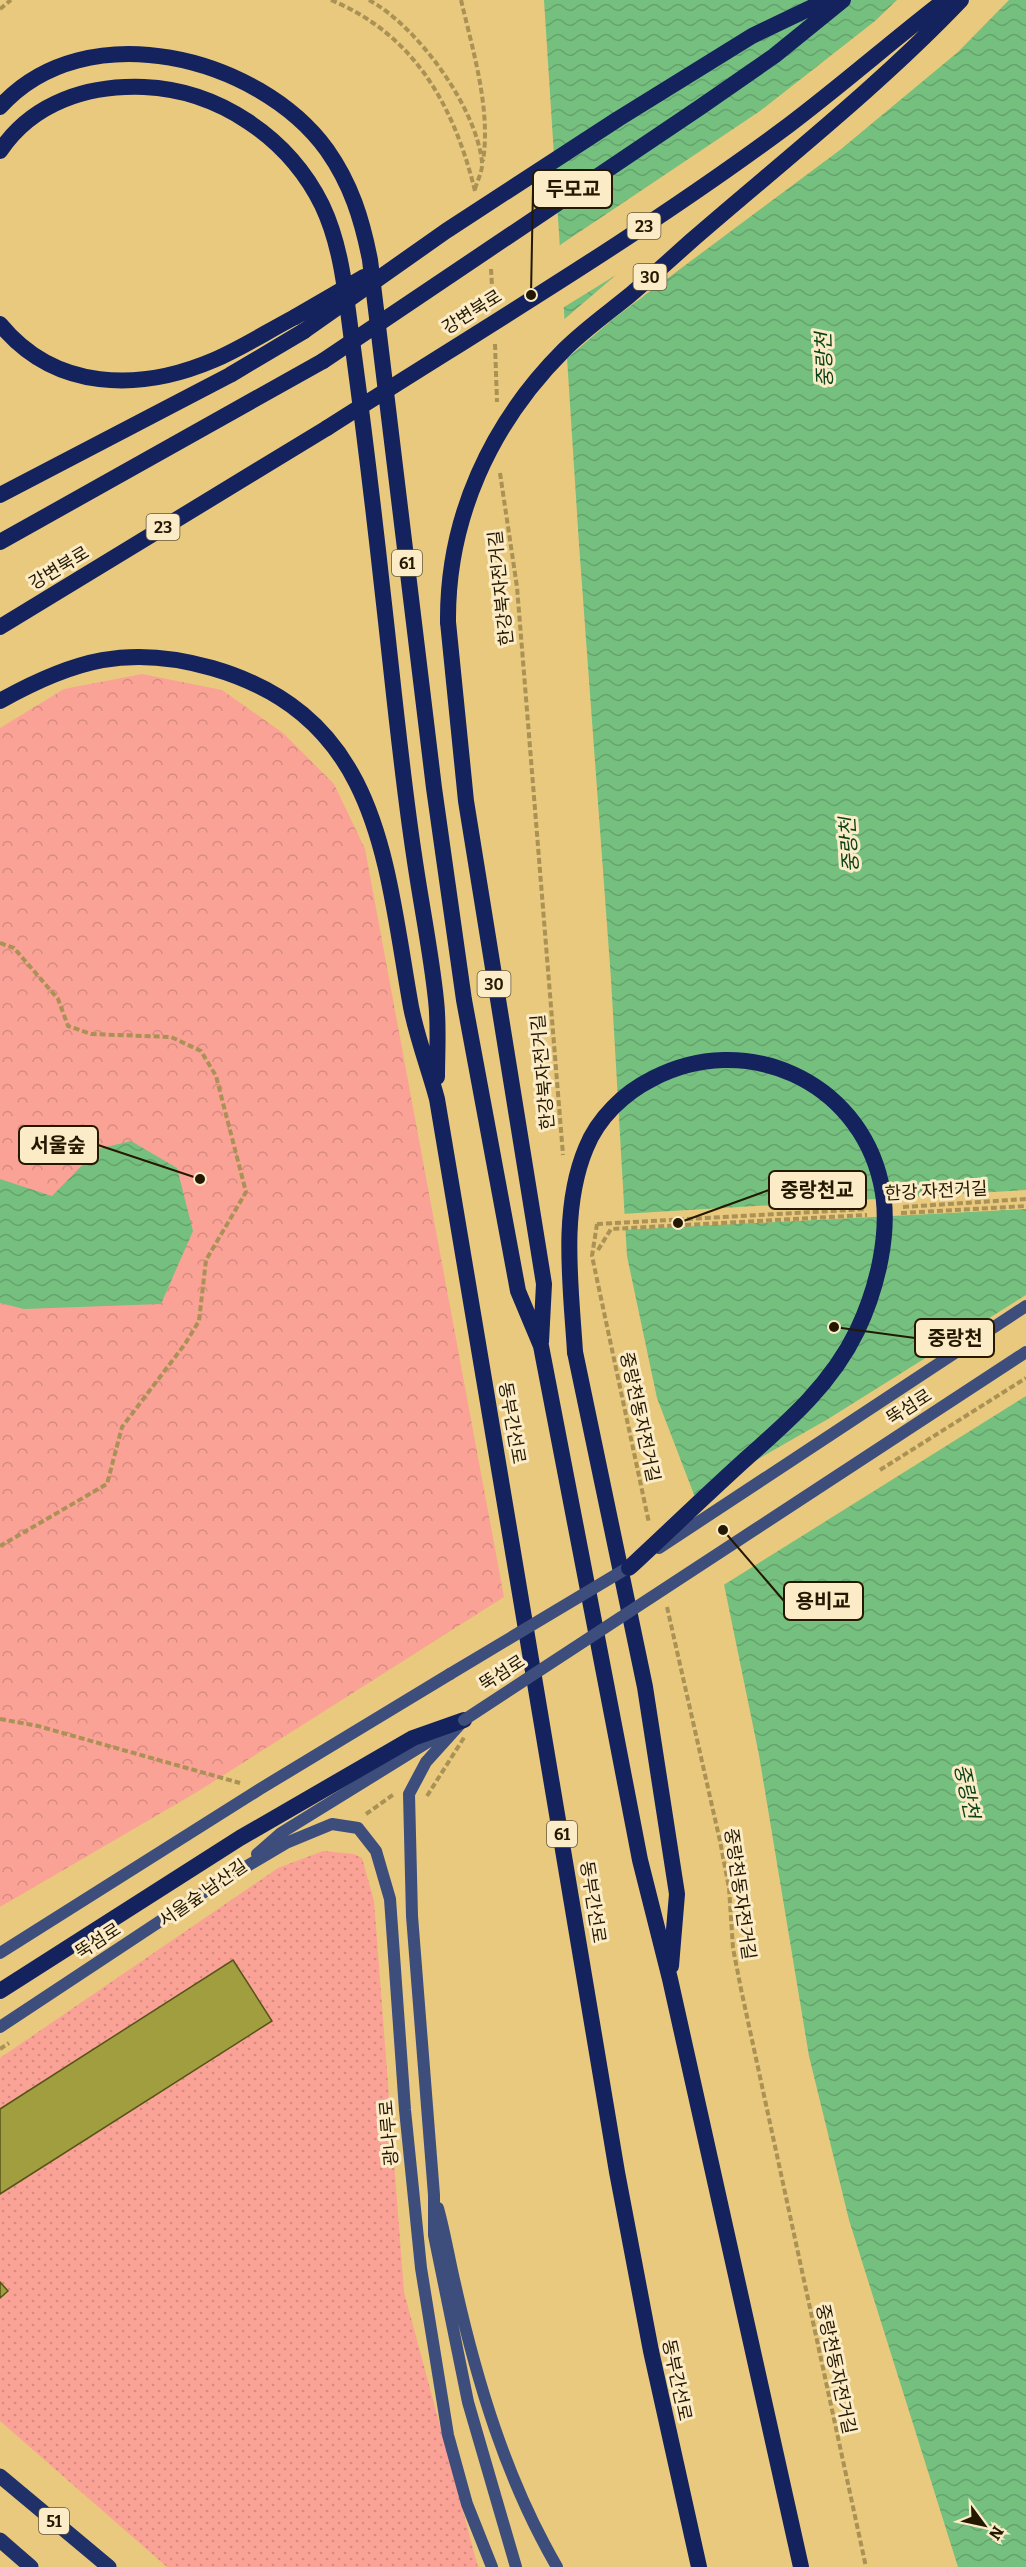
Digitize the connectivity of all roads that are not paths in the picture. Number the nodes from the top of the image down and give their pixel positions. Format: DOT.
graph roads {
  1 [pos="827,0"];
  2 [pos="843,0"];
  3 [pos="945,0"];
  4 [pos="961,0"];
  5 [pos="0,107"];
  6 [pos="0,151"];
  7 [pos="446,231"];
  8 [pos="0,324"];
  9 [pos="0,495"];
  10 [pos="0,542"];
  11 [pos="0,627"];
  12 [pos="0,701"];
  13 [pos="437,1099"];
  14 [pos="1026,1306"];
  15 [pos="541,1346"];
  16 [pos="1026,1352"];
  17 [pos="629,1568"];
  18 [pos="464,1720"];
  19 [pos="237,1872"];
  20 [pos="0,1953"];
  21 [pos="670,1979"];
  22 [pos="0,1991"];
  23 [pos="0,2027"];
  24 [pos="434,2195"];
  25 [pos="0,2476"];
  26 [pos="0,2541"];
  27 [pos="31,2567"];
  28 [pos="109,2567"];
  29 [pos="492,2567"];
  30 [pos="516,2567"];
  31 [pos="557,2567"];
  32 [pos="699,2567"];
  33 [pos="801,2567"];
  1 -- 7 [label="highway, bridge"];
  2 -- 10 [label="highway, bridge"];
  3 -- 11 [label="highway, 강변북로 / 23, bridge"];
  4 -- 15 [label="highway, 30, bridge"];
  5 -- 15 [label="highway, 61"];
  6 -- 13 [label="highway"];
  7 -- 8 [label="highway, bridge"];
  7 -- 9 [label="highway, bridge"];
  12 -- 13 [label="highway, 61"];
  13 -- 32 [label="highway, 동부간선로 / 61"];
  14 -- 17 [label="main road, 뚝섬로, bridge"];
  15 -- 21 [label="highway, 61"];
  16 -- 18 [label="main road, 뚝섬로, bridge"];
  17 -- 20 [label="main road, 뚝섬로, bridge"];
  17 -- 21 [label="highway, bridge"];
  18 -- 19 [label="main road, 뚝섬로"];
  18 -- 22 [label="highway"];
  18 -- 24 [label="main road"];
  19 -- 23 [label="main road, 뚝섬로"];
  19 -- 29 [label="main road, 광나루로"];
  21 -- 33 [label="highway, 61"];
  24 -- 30 [label="main road"];
  24 -- 31 [label="main road"];
  25 -- 28 [label="main road, 51"];
  26 -- 27 [label="main road"];
}
